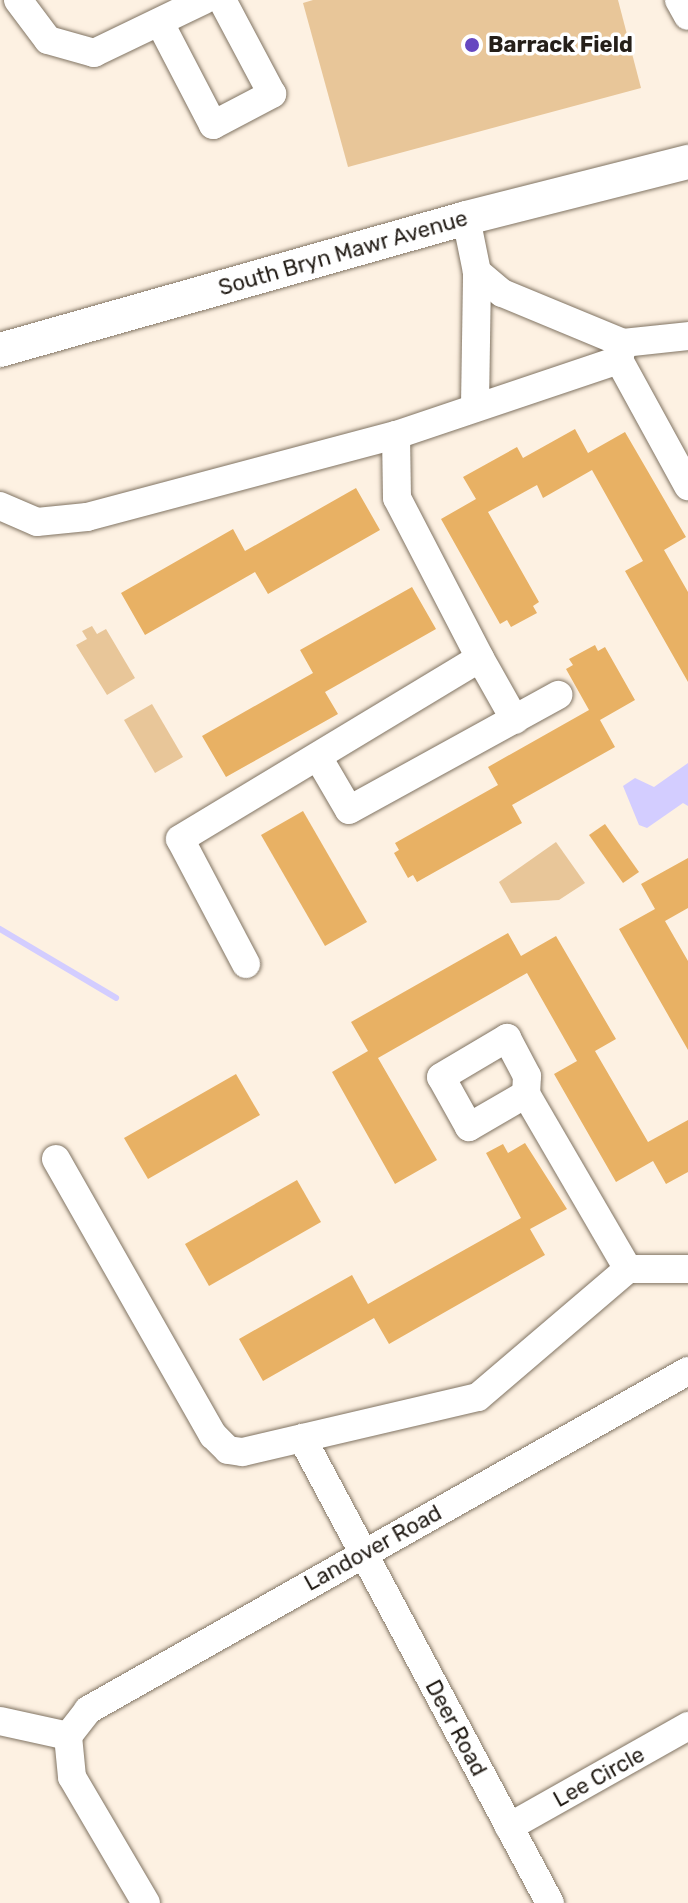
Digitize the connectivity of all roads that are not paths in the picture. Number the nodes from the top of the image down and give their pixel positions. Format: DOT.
graph roads {
  1 [pos="18,0"];
  2 [pos="204,0"];
  3 [pos="222,0"];
  4 [pos="679,0"];
  5 [pos="688,16"];
  6 [pos="160,23"];
  7 [pos="688,162"];
  8 [pos="466,218"];
  9 [pos="477,272"];
  10 [pos="688,336"];
  11 [pos="0,350"];
  12 [pos="621,351"];
  13 [pos="475,405"];
  14 [pos="396,435"];
  15 [pos="688,486"];
  16 [pos="0,506"];
  17 [pos="480,658"];
  18 [pos="558,695"];
  19 [pos="515,720"];
  20 [pos="318,757"];
  21 [pos="246,964"];
  22 [pos="526,1094"];
  23 [pos="56,1159"];
  24 [pos="628,1269"];
  25 [pos="688,1269"];
  26 [pos="688,1371"];
  27 [pos="302,1438"];
  28 [pos="364,1553"];
  29 [pos="0,1721"];
  30 [pos="688,1726"];
  31 [pos="68,1736"];
  32 [pos="509,1827"];
  33 [pos="146,1903"];
  34 [pos="550,1903"];
  1 -- 6 [label="street"];
  2 -- 6 [label="street"];
  3 -- 6 [label="street"];
  4 -- 5 [label="street"];
  7 -- 8 [label="main road, South Bryn Mawr Avenue"];
  8 -- 9 [label="street"];
  8 -- 11 [label="main road, South Bryn Mawr Avenue"];
  9 -- 12 [label="street"];
  9 -- 13 [label="street"];
  10 -- 12 [label="street"];
  12 -- 13 [label="street"];
  12 -- 15 [label="street"];
  13 -- 14 [label="street"];
  14 -- 16 [label="street"];
  14 -- 17 [label="street"];
  17 -- 19 [label="street"];
  17 -- 20 [label="street"];
  18 -- 19 [label="street"];
  19 -- 20 [label="street"];
  20 -- 21 [label="street"];
  22 -- 24 [label="street"];
  23 -- 27 [label="street"];
  24 -- 25 [label="street"];
  24 -- 27 [label="street"];
  26 -- 28 [label="street, Landover Road"];
  27 -- 28 [label="street, Deer Road"];
  28 -- 31 [label="street, Landover Road"];
  28 -- 32 [label="street, Deer Road"];
  29 -- 31 [label="street"];
  30 -- 32 [label="street, Lee Circle"];
  31 -- 33 [label="street"];
  32 -- 34 [label="street, Deer Road"];
}
